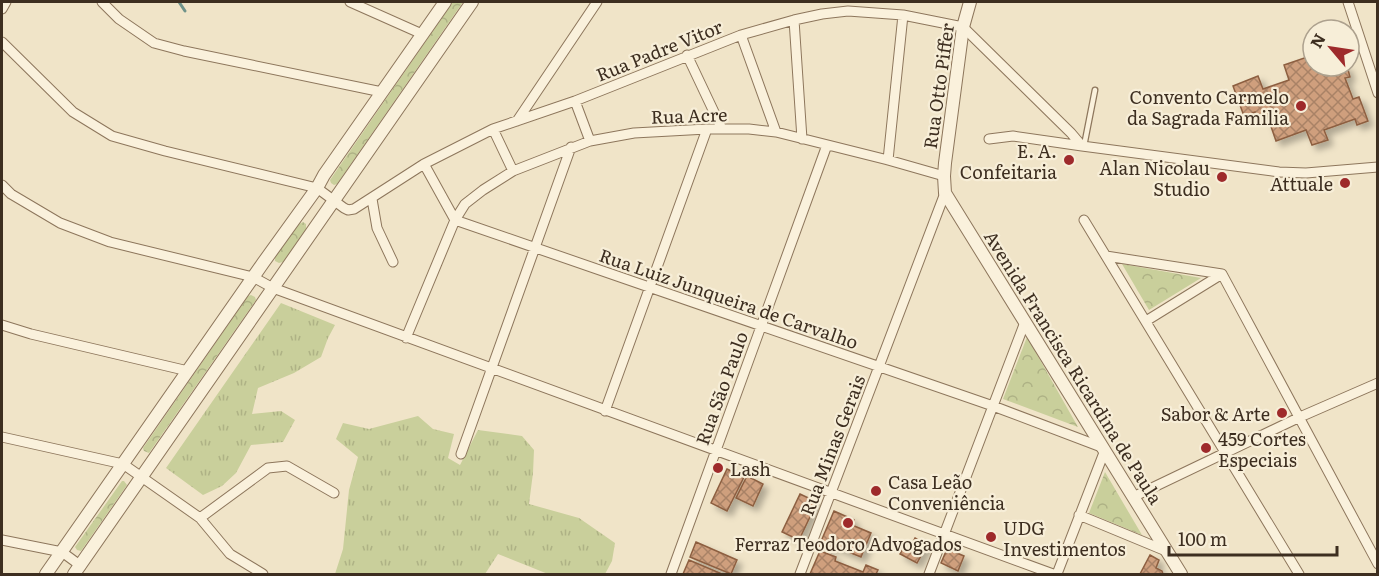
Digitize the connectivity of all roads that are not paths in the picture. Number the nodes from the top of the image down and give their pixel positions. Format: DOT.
graph roads {
  1 [pos="6,2"];
  2 [pos="102,2"];
  3 [pos="350,2"];
  4 [pos="445,2"];
  5 [pos="471,2"];
  6 [pos="597,2"];
  7 [pos="970,2"];
  8 [pos="1348,2"];
  9 [pos="848,6"];
  10 [pos="2,9"];
  11 [pos="903,15"];
  12 [pos="794,20"];
  13 [pos="963,27"];
  14 [pos="422,34"];
  15 [pos="741,35"];
  16 [pos="2,42"];
  17 [pos="687,56"];
  18 [pos="1095,90"];
  19 [pos="382,92"];
  20 [pos="1377,93"];
  21 [pos="575,101"];
  22 [pos="517,121"];
  23 [pos="494,129"];
  24 [pos="706,129"];
  25 [pos="722,129"];
  26 [pos="776,132"];
  27 [pos="802,139"];
  28 [pos="989,139"];
  29 [pos="590,141"];
  30 [pos="827,145"];
  31 [pos="1083,146"];
  32 [pos="572,147"];
  33 [pos="888,160"];
  34 [pos="424,164"];
  35 [pos="1377,167"];
  36 [pos="513,171"];
  37 [pos="944,176"];
  38 [pos="2,185"];
  39 [pos="317,188"];
  40 [pos="945,193"];
  41 [pos="372,199"];
  42 [pos="334,201"];
  43 [pos="455,220"];
  44 [pos="1084,220"];
  45 [pos="535,248"];
  46 [pos="1106,256"];
  47 [pos="393,262"];
  48 [pos="1222,274"];
  49 [pos="253,277"];
  50 [pos="273,288"];
  51 [pos="650,288"];
  52 [pos="1146,321"];
  53 [pos="1025,322"];
  54 [pos="2,325"];
  55 [pos="761,326"];
  56 [pos="406,338"];
  57 [pos="879,367"];
  58 [pos="490,369"];
  59 [pos="188,371"];
  60 [pos="1377,383"];
  61 [pos="993,406"];
  62 [pos="605,411"];
  63 [pos="1300,417"];
  64 [pos="2,436"];
  65 [pos="1104,449"];
  66 [pos="716,451"];
  67 [pos="1226,452"];
  68 [pos="460,454"];
  69 [pos="123,464"];
  70 [pos="142,477"];
  71 [pos="334,493"];
  72 [pos="831,493"];
  73 [pos="1133,497"];
  74 [pos="1079,515"];
  75 [pos="200,518"];
  76 [pos="944,535"];
  77 [pos="2,540"];
  78 [pos="1166,551"];
  79 [pos="62,552"];
  80 [pos="1377,564"];
  81 [pos="78,570"];
  82 [pos="46,574"];
  83 [pos="263,574"];
  84 [pos="670,574"];
  85 [pos="800,574"];
  86 [pos="929,574"];
  87 [pos="1055,574"];
  88 [pos="1181,574"];
  89 [pos="1299,574"];
  1 -- 10 [label="street"];
  2 -- 19 [label="street"];
  3 -- 14 [label="street"];
  4 -- 14 [label="street"];
  5 -- 42 [label="street"];
  6 -- 22 [label="street"];
  7 -- 13 [label="street, Rua Otto Piffer"];
  8 -- 20 [label="street"];
  9 -- 11 [label="street, Rua Padre Vitor"];
  9 -- 12 [label="street, Rua Padre Vitor"];
  11 -- 13 [label="street, Rua Padre Vitor"];
  11 -- 33 [label="street"];
  12 -- 15 [label="street, Rua Padre Vitor"];
  12 -- 27 [label="street"];
  13 -- 31 [label="street"];
  13 -- 37 [label="street, Rua Otto Piffer"];
  14 -- 19 [label="street"];
  15 -- 17 [label="street, Rua Padre Vitor"];
  15 -- 26 [label="street"];
  16 -- 39 [label="street"];
  17 -- 21 [label="street, Rua Padre Vitor"];
  17 -- 25 [label="street"];
  18 -- 31 [label="lane"];
  19 -- 39 [label="street"];
  21 -- 22 [label="street, Rua Padre Vitor"];
  21 -- 29 [label="street"];
  22 -- 23 [label="street, Rua Padre Vitor"];
  23 -- 34 [label="street, Rua Padre Vitor"];
  23 -- 36 [label="street"];
  24 -- 25 [label="street, Rua Acre"];
  24 -- 29 [label="street, Rua Acre"];
  24 -- 51 [label="street"];
  25 -- 26 [label="street, Rua Acre"];
  26 -- 27 [label="street, Rua Acre"];
  27 -- 30 [label="street, Rua Acre"];
  28 -- 31 [label="street"];
  29 -- 32 [label="street, Rua Acre"];
  30 -- 33 [label="street, Rua Acre"];
  30 -- 55 [label="street, Rua São Paulo"];
  31 -- 35 [label="street"];
  32 -- 36 [label="street, Rua Acre"];
  32 -- 45 [label="street"];
  33 -- 37 [label="street, Rua Acre"];
  34 -- 41 [label="street, Rua Padre Vitor"];
  34 -- 43 [label="street"];
  36 -- 43 [label="street, Rua Acre"];
  37 -- 40 [label="street, Avenida Francisca Ricardina de Paula"];
  38 -- 49 [label="street"];
  39 -- 42 [label="street"];
  39 -- 49 [label="street"];
  40 -- 53 [label="street, Avenida Francisca Ricardina de Paula"];
  40 -- 57 [label="street, Rua Minas Gerais"];
  41 -- 42 [label="street, Rua Padre Vitor"];
  41 -- 47 [label="street"];
  42 -- 50 [label="street"];
  43 -- 45 [label="street, Rua Luiz Junqueira de Carvalho"];
  43 -- 56 [label="street, Rua Acre"];
  44 -- 46 [label="street"];
  45 -- 51 [label="street, Rua Luiz Junqueira de Carvalho"];
  45 -- 58 [label="street"];
  46 -- 48 [label="street"];
  46 -- 52 [label="street"];
  48 -- 52 [label="street"];
  48 -- 63 [label="street"];
  49 -- 50 [label="street"];
  49 -- 59 [label="street"];
  50 -- 56 [label="street"];
  50 -- 70 [label="street"];
  51 -- 55 [label="street, Rua Luiz Junqueira de Carvalho"];
  51 -- 62 [label="street"];
  52 -- 67 [label="street"];
  53 -- 61 [label="street"];
  53 -- 65 [label="street, Avenida Francisca Ricardina de Paula"];
  54 -- 59 [label="street"];
  55 -- 57 [label="street, Rua Luiz Junqueira de Carvalho"];
  55 -- 66 [label="street, Rua São Paulo"];
  56 -- 58 [label="street"];
  57 -- 61 [label="street, Rua Luiz Junqueira de Carvalho"];
  57 -- 72 [label="street, Rua Minas Gerais"];
  58 -- 62 [label="street"];
  58 -- 68 [label="street"];
  59 -- 69 [label="street"];
  60 -- 63 [label="street"];
  61 -- 65 [label="street, Rua Luiz Junqueira de Carvalho"];
  61 -- 76 [label="street"];
  62 -- 66 [label="street"];
  63 -- 67 [label="street"];
  63 -- 80 [label="street"];
  64 -- 69 [label="street"];
  65 -- 73 [label="street, Avenida Francisca Ricardina de Paula"];
  65 -- 74 [label="street"];
  66 -- 72 [label="street"];
  66 -- 84 [label="street, Rua São Paulo"];
  67 -- 73 [label="street"];
  67 -- 89 [label="street"];
  69 -- 70 [label="street"];
  69 -- 79 [label="street"];
  70 -- 75 [label="street"];
  70 -- 81 [label="street"];
  71 -- 75 [label="street"];
  72 -- 76 [label="street"];
  72 -- 85 [label="street, Rua Minas Gerais"];
  73 -- 78 [label="street, Avenida Francisca Ricardina de Paula"];
  74 -- 78 [label="street"];
  74 -- 87 [label="street"];
  75 -- 83 [label="street"];
  76 -- 86 [label="street"];
  76 -- 87 [label="street"];
  77 -- 79 [label="street"];
  78 -- 88 [label="street, Avenida Francisca Ricardina de Paula"];
  79 -- 81 [label="street"];
  79 -- 82 [label="street"];
}
